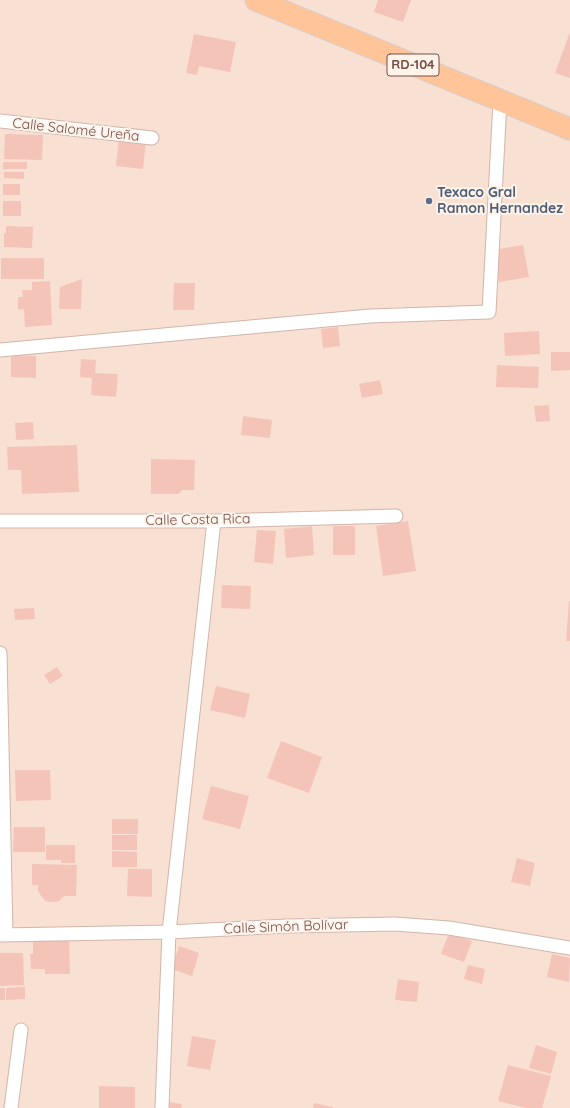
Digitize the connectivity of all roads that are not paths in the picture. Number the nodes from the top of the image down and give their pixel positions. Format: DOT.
graph roads {
  1 [pos="256,0"];
  2 [pos="500,101"];
  3 [pos="0,121"];
  4 [pos="570,129"];
  5 [pos="152,138"];
  6 [pos="0,350"];
  7 [pos="396,516"];
  8 [pos="0,521"];
  9 [pos="214,521"];
  10 [pos="0,653"];
  11 [pos="169,932"];
  12 [pos="3,935"];
  13 [pos="570,948"];
  14 [pos="20,1030"];
  15 [pos="11,1108"];
  16 [pos="162,1108"];
  1 -- 2 [label="main road, RD-104"];
  2 -- 4 [label="main road, RD-104"];
  2 -- 6 [label="street"];
  3 -- 5 [label="street, Calle Salomé Ureña"];
  7 -- 9 [label="street, Calle Costa Rica"];
  8 -- 9 [label="street, Calle Costa Rica"];
  9 -- 11 [label="street"];
  10 -- 12 [label="street"];
  11 -- 12 [label="street, Calle Simón Bolívar"];
  11 -- 13 [label="street, Calle Simón Bolívar"];
  11 -- 16 [label="street"];
  14 -- 15 [label="street"];
}
